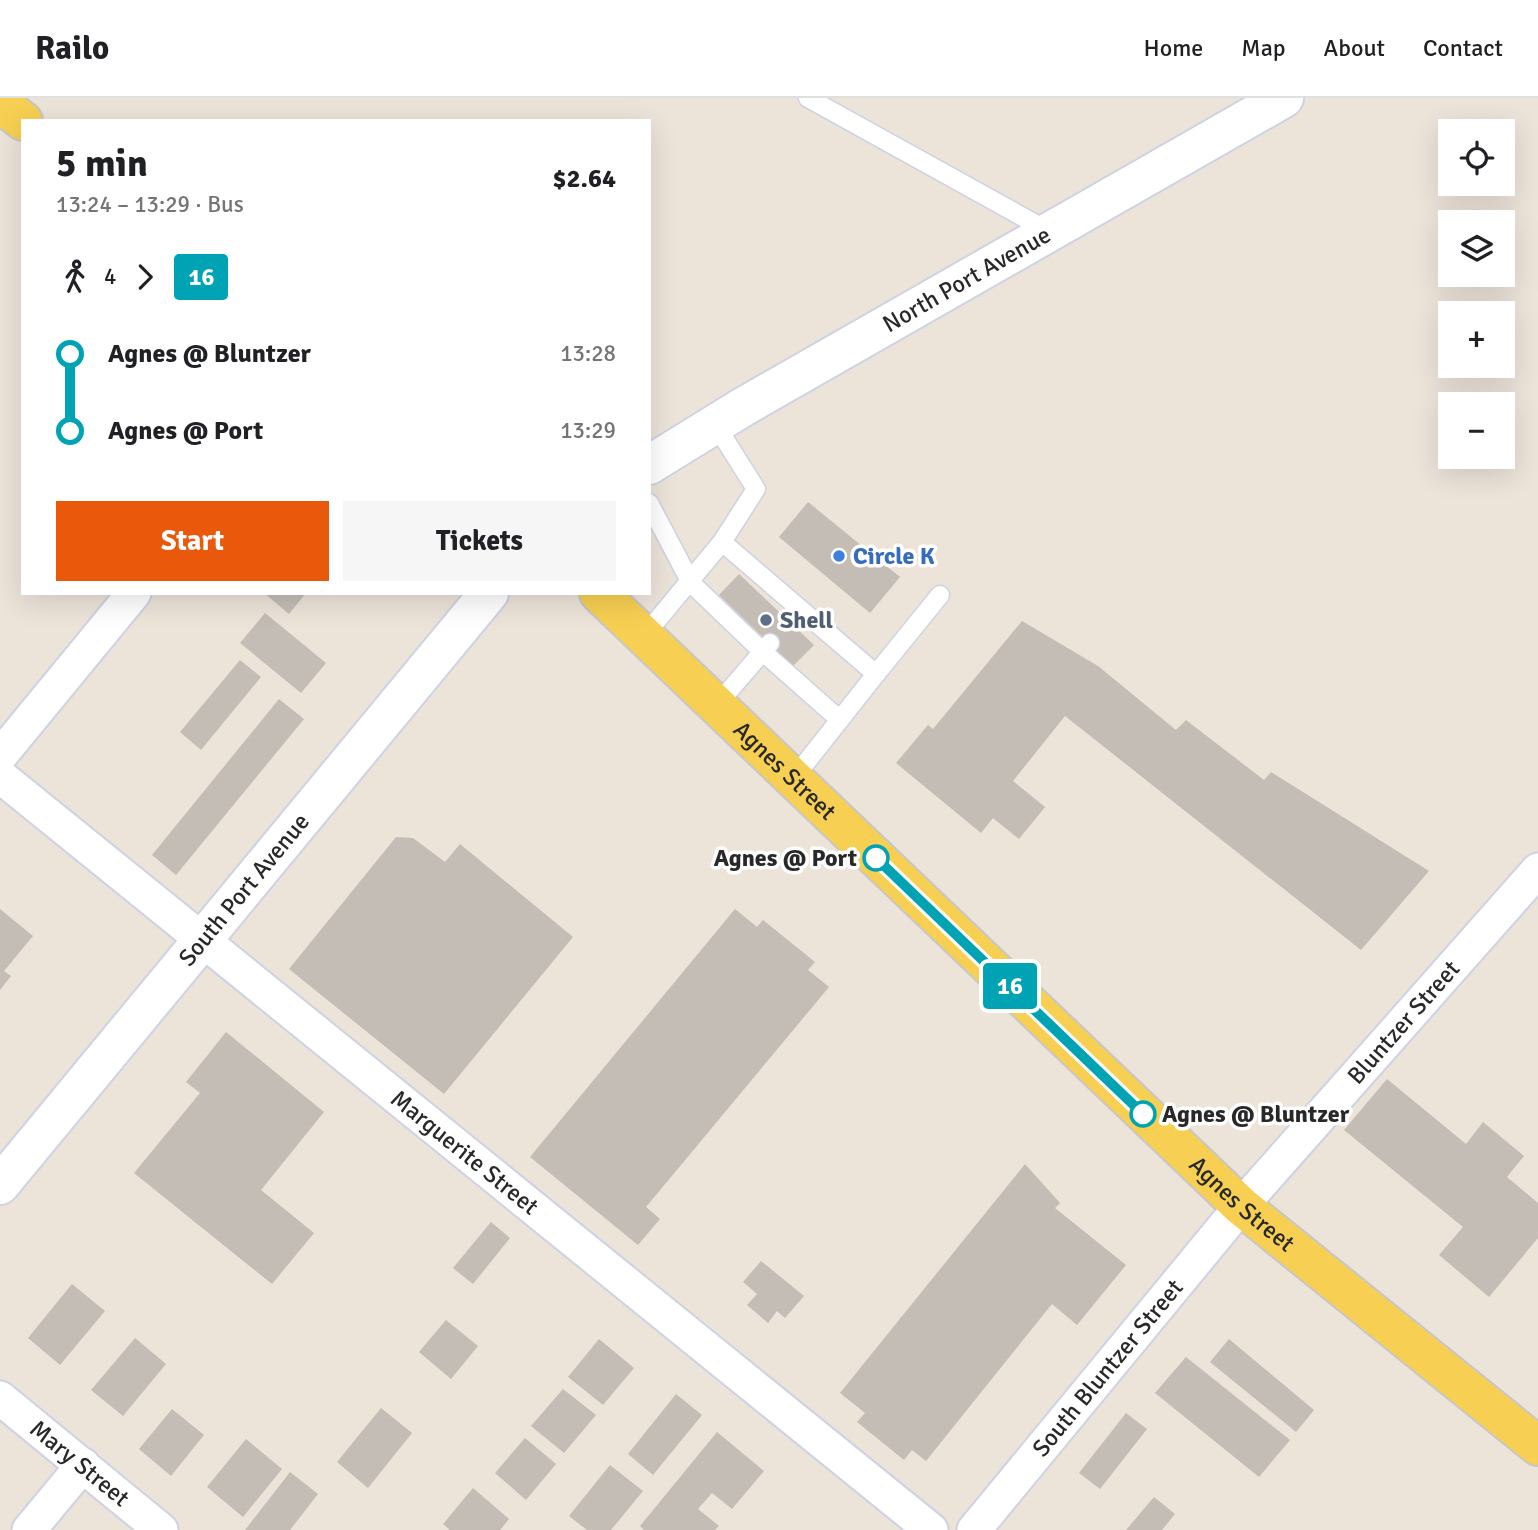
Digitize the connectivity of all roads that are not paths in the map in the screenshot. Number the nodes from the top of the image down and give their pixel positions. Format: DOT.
graph roads {
  1 [pos="808,98"];
  2 [pos="1284,98"];
  3 [pos="0,103"];
  4 [pos="21,119"];
  5 [pos="1050,232"];
  6 [pos="715,424"];
  7 [pos="651,464"];
  8 [pos="651,507"];
  9 [pos="722,542"];
  10 [pos="691,583"];
  11 [pos="132,595"];
  12 [pos="487,595"];
  13 [pos="600,595"];
  14 [pos="940,595"];
  15 [pos="643,636"];
  16 [pos="766,648"];
  17 [pos="876,674"];
  18 [pos="716,706"];
  19 [pos="840,720"];
  20 [pos="0,756"];
  21 [pos="0,776"];
  22 [pos="793,779"];
  23 [pos="1538,870"];
  24 [pos="203,940"];
  25 [pos="0,1185"];
  26 [pos="1241,1206"];
  27 [pos="0,1398"];
  28 [pos="1538,1445"];
  29 [pos="83,1465"];
  30 [pos="29,1530"];
  31 [pos="161,1530"];
  32 [pos="931,1530"];
  33 [pos="974,1530"];
  1 -- 5 [label="lane"];
  2 -- 5 [label="main road, North Port Avenue"];
  3 -- 4 [label="main road"];
  5 -- 6 [label="main road, North Port Avenue"];
  6 -- 7 [label="main road, North Port Avenue"];
  6 -- 9 [label="lane"];
  8 -- 10 [label="lane"];
  9 -- 10 [label="lane"];
  9 -- 17 [label="lane"];
  10 -- 15 [label="lane"];
  10 -- 16 [label="lane"];
  11 -- 20 [label="street"];
  12 -- 24 [label="main road, South Port Avenue"];
  13 -- 15 [label="main road, Agnes Street"];
  14 -- 17 [label="lane"];
  15 -- 18 [label="main road, Agnes Street"];
  16 -- 18 [label="lane"];
  16 -- 19 [label="lane"];
  17 -- 19 [label="lane"];
  18 -- 22 [label="main road, Agnes Street"];
  19 -- 22 [label="lane"];
  21 -- 24 [label="street, Marguerite Street"];
  22 -- 26 [label="main road, Agnes Street"];
  23 -- 26 [label="street, Bluntzer Street"];
  24 -- 25 [label="main road, South Port Avenue"];
  24 -- 32 [label="street, Marguerite Street"];
  26 -- 28 [label="main road, Agnes Street"];
  26 -- 33 [label="street, South Bluntzer Street"];
  27 -- 29 [label="street, Mary Street"];
  29 -- 30 [label="street"];
  29 -- 31 [label="street, Mary Street"];
}
